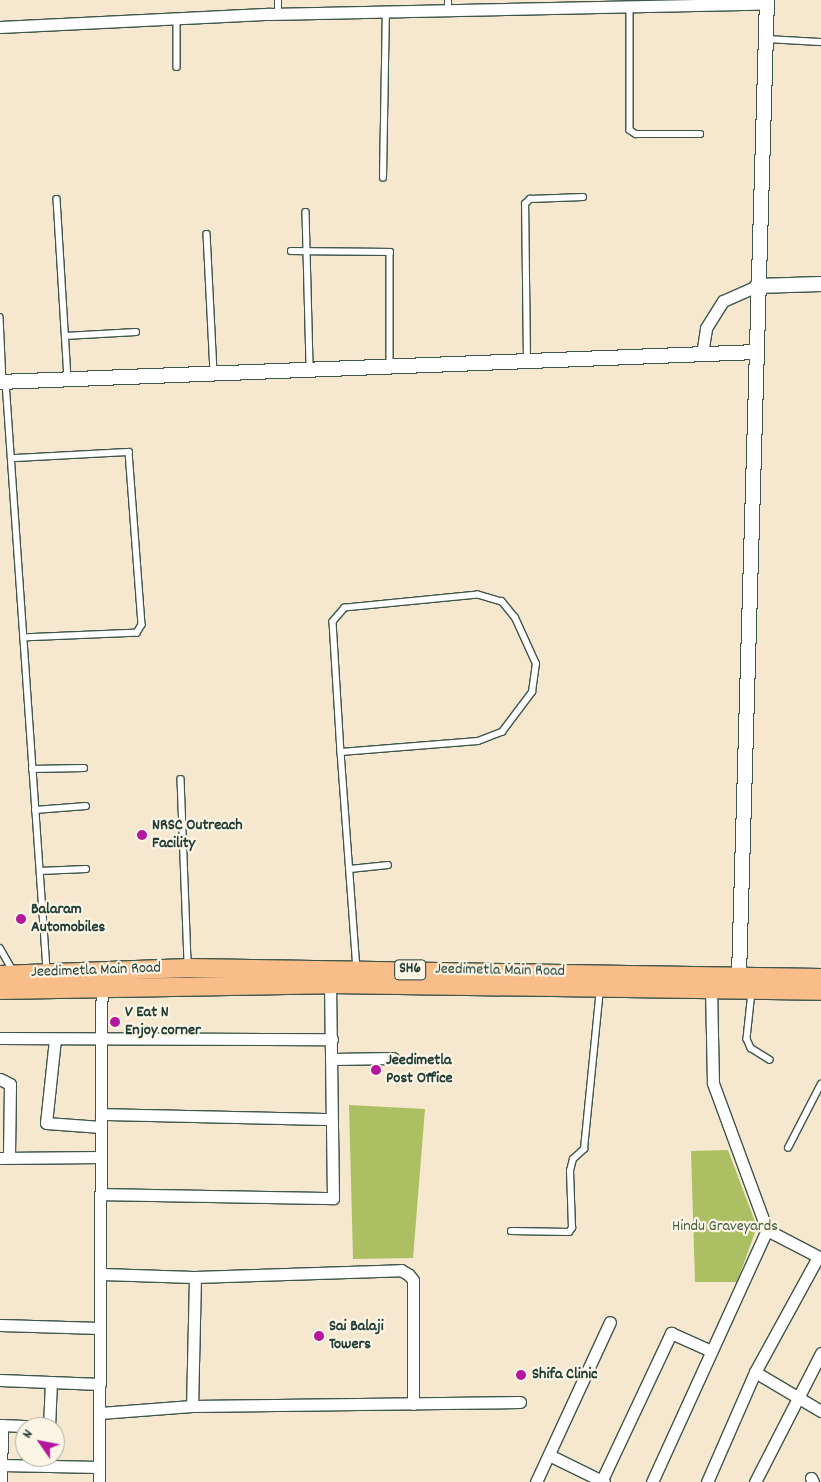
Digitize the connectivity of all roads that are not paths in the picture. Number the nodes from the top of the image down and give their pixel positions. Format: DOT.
graph roads {
  1 [pos="278,0"];
  2 [pos="767,2"];
  3 [pos="678,3"];
  4 [pos="602,4"];
  5 [pos="448,6"];
  6 [pos="630,7"];
  7 [pos="386,12"];
  8 [pos="278,14"];
  9 [pos="177,18"];
  10 [pos="0,27"];
  11 [pos="766,39"];
  12 [pos="821,42"];
  13 [pos="177,67"];
  14 [pos="700,134"];
  15 [pos="383,178"];
  16 [pos="583,197"];
  17 [pos="58,200"];
  18 [pos="306,212"];
  19 [pos="207,234"];
  20 [pos="290,251"];
  21 [pos="308,251"];
  22 [pos="821,284"];
  23 [pos="757,286"];
  24 [pos="0,317"];
  25 [pos="136,332"];
  26 [pos="65,336"];
  27 [pos="756,352"];
  28 [pos="702,354"];
  29 [pos="527,361"];
  30 [pos="390,366"];
  31 [pos="310,370"];
  32 [pos="214,373"];
  33 [pos="68,379"];
  34 [pos="3,382"];
  35 [pos="14,458"];
  36 [pos="24,638"];
  37 [pos="341,752"];
  38 [pos="84,768"];
  39 [pos="32,769"];
  40 [pos="180,780"];
  41 [pos="86,806"];
  42 [pos="35,810"];
  43 [pos="388,865"];
  44 [pos="350,868"];
  45 [pos="86,869"];
  46 [pos="40,871"];
  47 [pos="0,948"];
  48 [pos="189,968"];
  49 [pos="357,969"];
  50 [pos="47,972"];
  51 [pos="8,975"];
  52 [pos="739,976"];
  53 [pos="821,978"];
  54 [pos="330,984"];
  55 [pos="102,985"];
  56 [pos="600,987"];
  57 [pos="711,988"];
  58 [pos="0,990"];
  59 [pos="753,990"];
  60 [pos="821,991"];
  61 [pos="0,1038"];
  62 [pos="55,1039"];
  63 [pos="332,1039"];
  64 [pos="101,1040"];
  65 [pos="393,1058"];
  66 [pos="332,1059"];
  67 [pos="770,1060"];
  68 [pos="0,1079"];
  69 [pos="821,1084"];
  70 [pos="101,1114"];
  71 [pos="330,1119"];
  72 [pos="101,1127"];
  73 [pos="788,1148"];
  74 [pos="101,1157"];
  75 [pos="4,1158"];
  76 [pos="101,1194"];
  77 [pos="766,1230"];
  78 [pos="511,1231"];
  79 [pos="820,1257"];
  80 [pos="100,1274"];
  81 [pos="195,1277"];
  82 [pos="610,1322"];
  83 [pos="0,1325"];
  84 [pos="100,1328"];
  85 [pos="711,1351"];
  86 [pos="821,1354"];
  87 [pos="755,1372"];
  88 [pos="0,1380"];
  89 [pos="51,1382"];
  90 [pos="100,1384"];
  91 [pos="797,1398"];
  92 [pos="520,1402"];
  93 [pos="413,1404"];
  94 [pos="192,1406"];
  95 [pos="821,1411"];
  96 [pos="100,1413"];
  97 [pos="49,1417"];
  98 [pos="1,1425"];
  99 [pos="15,1426"];
  100 [pos="549,1455"];
  101 [pos="65,1463"];
  102 [pos="15,1464"];
  103 [pos="1,1465"];
  104 [pos="99,1467"];
  105 [pos="1,1482"];
  106 [pos="99,1482"];
  107 [pos="536,1482"];
  108 [pos="602,1482"];
  109 [pos="652,1482"];
  110 [pos="707,1482"];
  111 [pos="755,1482"];
  1 -- 8 [label="lane"];
  2 -- 3 [label="street"];
  2 -- 11 [label="street"];
  3 -- 6 [label="street"];
  4 -- 5 [label="street"];
  4 -- 6 [label="street"];
  5 -- 7 [label="street"];
  6 -- 14 [label="lane"];
  7 -- 8 [label="street"];
  7 -- 15 [label="lane"];
  8 -- 9 [label="street"];
  9 -- 10 [label="street"];
  9 -- 13 [label="lane"];
  11 -- 12 [label="lane"];
  11 -- 23 [label="street"];
  16 -- 29 [label="lane"];
  17 -- 26 [label="lane"];
  18 -- 21 [label="lane"];
  19 -- 32 [label="lane"];
  20 -- 21 [label="lane"];
  21 -- 30 [label="lane"];
  21 -- 31 [label="lane"];
  22 -- 23 [label="street"];
  23 -- 27 [label="street"];
  23 -- 28 [label="street"];
  24 -- 34 [label="lane"];
  25 -- 26 [label="lane"];
  26 -- 33 [label="lane"];
  27 -- 28 [label="street"];
  27 -- 52 [label="street"];
  28 -- 29 [label="street"];
  29 -- 30 [label="street"];
  30 -- 31 [label="street"];
  31 -- 32 [label="street"];
  32 -- 33 [label="street"];
  33 -- 34 [label="street"];
  34 -- 35 [label="lane"];
  35 -- 36 [label="lane"];
  35 -- 36 [label="lane"];
  36 -- 39 [label="lane"];
  37 -- 37 [label="lane"];
  37 -- 44 [label="lane"];
  38 -- 39 [label="lane"];
  39 -- 42 [label="lane"];
  40 -- 48 [label="lane"];
  41 -- 42 [label="lane"];
  42 -- 46 [label="lane"];
  43 -- 44 [label="lane"];
  44 -- 49 [label="lane"];
  45 -- 46 [label="lane"];
  46 -- 50 [label="lane"];
  47 -- 51 [label="lane"];
  48 -- 49 [label="main road, Jeedimetla Main Road / SH6"];
  48 -- 50 [label="main road, Jeedimetla Main Road / SH6"];
  49 -- 52 [label="main road, Jeedimetla Main Road / SH6"];
  50 -- 51 [label="main road, Jeedimetla Main Road / SH6"];
  52 -- 53 [label="main road, Jeedimetla Main Road / SH6"];
  54 -- 55 [label="main road, Jeedimetla Main Road / SH6"];
  54 -- 56 [label="main road, Jeedimetla Main Road / SH6"];
  54 -- 63 [label="street"];
  55 -- 58 [label="main road, Jeedimetla Main Road / SH6"];
  55 -- 64 [label="street"];
  56 -- 57 [label="main road, Jeedimetla Main Road / SH6"];
  56 -- 78 [label="lane"];
  57 -- 59 [label="main road, Jeedimetla Main Road / SH6"];
  57 -- 77 [label="street"];
  59 -- 60 [label="main road, Jeedimetla Main Road / SH6"];
  59 -- 67 [label="lane"];
  61 -- 62 [label="street"];
  62 -- 64 [label="street"];
  62 -- 72 [label="street"];
  63 -- 64 [label="street"];
  63 -- 66 [label="street"];
  64 -- 70 [label="street"];
  65 -- 66 [label="street"];
  66 -- 71 [label="street"];
  68 -- 75 [label="street"];
  69 -- 73 [label="lane"];
  70 -- 71 [label="street"];
  70 -- 72 [label="street"];
  71 -- 76 [label="street"];
  72 -- 74 [label="street"];
  74 -- 75 [label="street"];
  74 -- 76 [label="street"];
  76 -- 80 [label="street"];
  77 -- 79 [label="street"];
  77 -- 85 [label="street"];
  79 -- 87 [label="street"];
  80 -- 81 [label="street"];
  80 -- 84 [label="street"];
  81 -- 93 [label="street"];
  81 -- 94 [label="street"];
  82 -- 100 [label="street"];
  83 -- 84 [label="street"];
  84 -- 90 [label="street"];
  85 -- 108 [label="street"];
  85 -- 109 [label="street"];
  86 -- 91 [label="street"];
  87 -- 91 [label="street"];
  87 -- 110 [label="street"];
  88 -- 89 [label="street"];
  89 -- 90 [label="street"];
  89 -- 97 [label="street"];
  90 -- 96 [label="street"];
  91 -- 95 [label="street"];
  91 -- 111 [label="street"];
  92 -- 93 [label="street"];
  93 -- 94 [label="street"];
  94 -- 96 [label="street"];
  96 -- 104 [label="street"];
  98 -- 99 [label="street"];
  98 -- 103 [label="street"];
  100 -- 107 [label="street"];
  100 -- 108 [label="street"];
  101 -- 104 [label="street"];
  102 -- 103 [label="street"];
  103 -- 105 [label="street"];
  104 -- 106 [label="street"];
}
